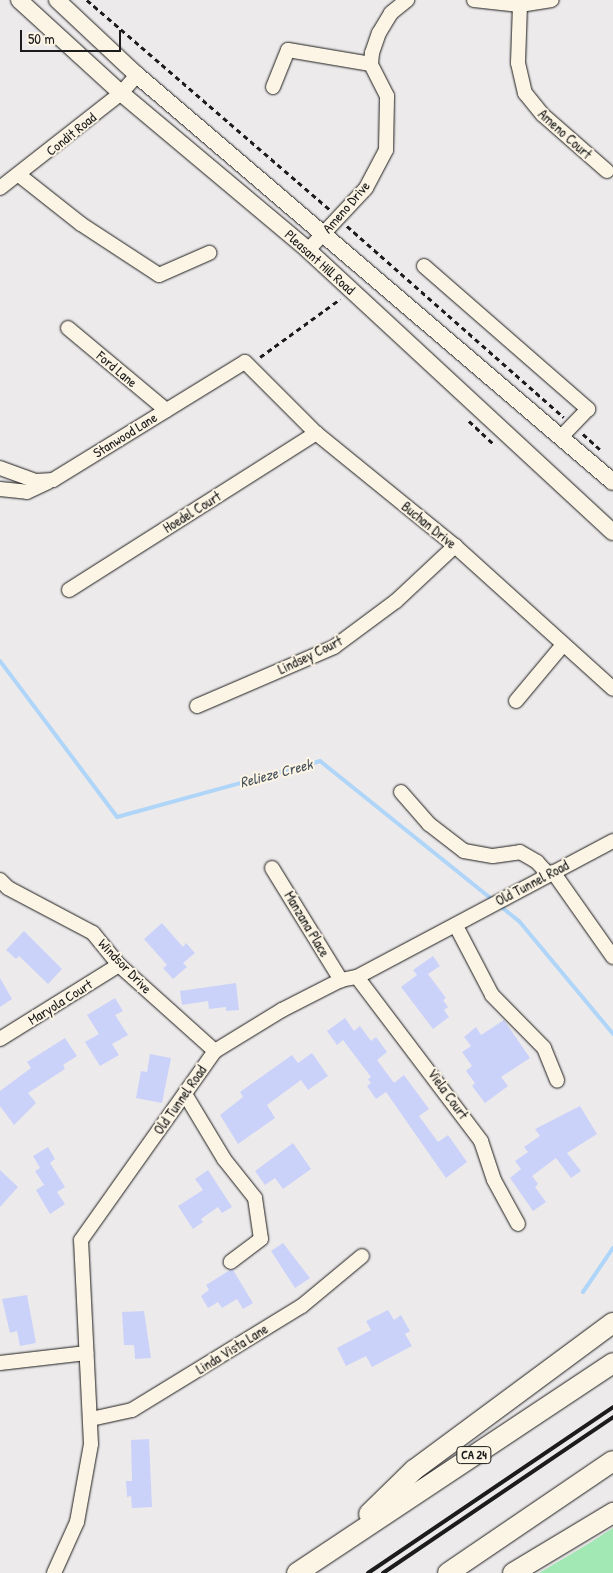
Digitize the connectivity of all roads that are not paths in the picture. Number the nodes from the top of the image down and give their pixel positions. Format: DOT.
graph roads {
  1 [pos="19,0"];
  2 [pos="57,0"];
  3 [pos="407,0"];
  4 [pos="474,0"];
  5 [pos="552,0"];
  6 [pos="520,5"];
  7 [pos="371,64"];
  8 [pos="138,75"];
  9 [pos="273,87"];
  10 [pos="121,93"];
  11 [pos="607,171"];
  12 [pos="19,175"];
  13 [pos="0,188"];
  14 [pos="325,232"];
  15 [pos="308,250"];
  16 [pos="209,253"];
  17 [pos="424,266"];
  18 [pos="68,328"];
  19 [pos="247,364"];
  20 [pos="166,410"];
  21 [pos="566,431"];
  22 [pos="316,434"];
  23 [pos="0,468"];
  24 [pos="53,480"];
  25 [pos="613,482"];
  26 [pos="0,488"];
  27 [pos="613,532"];
  28 [pos="455,546"];
  29 [pos="69,590"];
  30 [pos="562,646"];
  31 [pos="613,689"];
  32 [pos="516,701"];
  33 [pos="197,706"];
  34 [pos="401,792"];
  35 [pos="613,841"];
  36 [pos="272,868"];
  37 [pos="550,873"];
  38 [pos="0,880"];
  39 [pos="456,926"];
  40 [pos="613,957"];
  41 [pos="119,964"];
  42 [pos="357,977"];
  43 [pos="341,980"];
  44 [pos="0,1039"];
  45 [pos="215,1051"];
  46 [pos="558,1081"];
  47 [pos="184,1094"];
  48 [pos="518,1224"];
  49 [pos="362,1256"];
  50 [pos="231,1262"];
  51 [pos="613,1317"];
  52 [pos="613,1323"];
  53 [pos="582,1344"];
  54 [pos="86,1353"];
  55 [pos="0,1363"];
  56 [pos="613,1363"];
  57 [pos="91,1418"];
  58 [pos="613,1460"];
  59 [pos="613,1513"];
  60 [pos="336,1547"];
  61 [pos="54,1573"];
  62 [pos="297,1573"];
  63 [pos="448,1573"];
  64 [pos="513,1573"];
  1 -- 10 [label="main road, Pleasant Hill Road"];
  2 -- 8 [label="main road, Pleasant Hill Road"];
  3 -- 7 [label="street"];
  4 -- 6 [label="street"];
  5 -- 6 [label="street"];
  6 -- 11 [label="street, Ameno Court"];
  7 -- 9 [label="street"];
  7 -- 14 [label="street, Ameno Drive"];
  8 -- 10 [label="street, Condit Road"];
  8 -- 14 [label="main road, Pleasant Hill Road"];
  10 -- 12 [label="street, Condit Road"];
  10 -- 15 [label="main road, Pleasant Hill Road"];
  12 -- 13 [label="street, Condit Road"];
  12 -- 16 [label="street"];
  14 -- 15 [label="street, Ameno Drive"];
  14 -- 21 [label="main road, Pleasant Hill Road"];
  15 -- 27 [label="main road, Pleasant Hill Road"];
  17 -- 21 [label="street"];
  18 -- 20 [label="street, Ford Lane"];
  19 -- 20 [label="street, Stanwood Lane"];
  19 -- 22 [label="street, Buchan Drive"];
  20 -- 24 [label="street, Stanwood Lane"];
  21 -- 25 [label="main road, Pleasant Hill Road"];
  22 -- 28 [label="street, Buchan Drive"];
  22 -- 29 [label="street, Hoedel Court"];
  23 -- 24 [label="street"];
  24 -- 26 [label="street, Stanwood Lane"];
  28 -- 30 [label="street, Buchan Drive"];
  28 -- 33 [label="street, Lindsey Court"];
  30 -- 31 [label="street, Buchan Drive"];
  30 -- 32 [label="street"];
  34 -- 37 [label="street"];
  35 -- 37 [label="street, Old Tunnel Road"];
  36 -- 43 [label="street, Manzana Place"];
  37 -- 39 [label="street, Old Tunnel Road"];
  37 -- 40 [label="street"];
  38 -- 41 [label="street, Windsor Drive"];
  39 -- 42 [label="street, Old Tunnel Road"];
  39 -- 46 [label="street"];
  41 -- 44 [label="street, Maryola Court"];
  41 -- 45 [label="street, Windsor Drive"];
  42 -- 43 [label="street, Old Tunnel Road"];
  42 -- 48 [label="street, Viela Court"];
  43 -- 45 [label="street, Old Tunnel Road"];
  45 -- 47 [label="street, Old Tunnel Road"];
  47 -- 50 [label="street"];
  47 -- 54 [label="street, Old Tunnel Road"];
  49 -- 57 [label="street, Linda Vista Lane"];
  51 -- 53 [label="highway"];
  52 -- 53 [label="highway"];
  53 -- 60 [label="highway"];
  54 -- 55 [label="street"];
  54 -- 57 [label="street, Old Tunnel Road"];
  56 -- 60 [label="highway, CA 24"];
  57 -- 61 [label="street, Old Tunnel Road"];
  58 -- 63 [label="highway"];
  59 -- 64 [label="highway"];
  60 -- 62 [label="highway, CA 24"];
}
